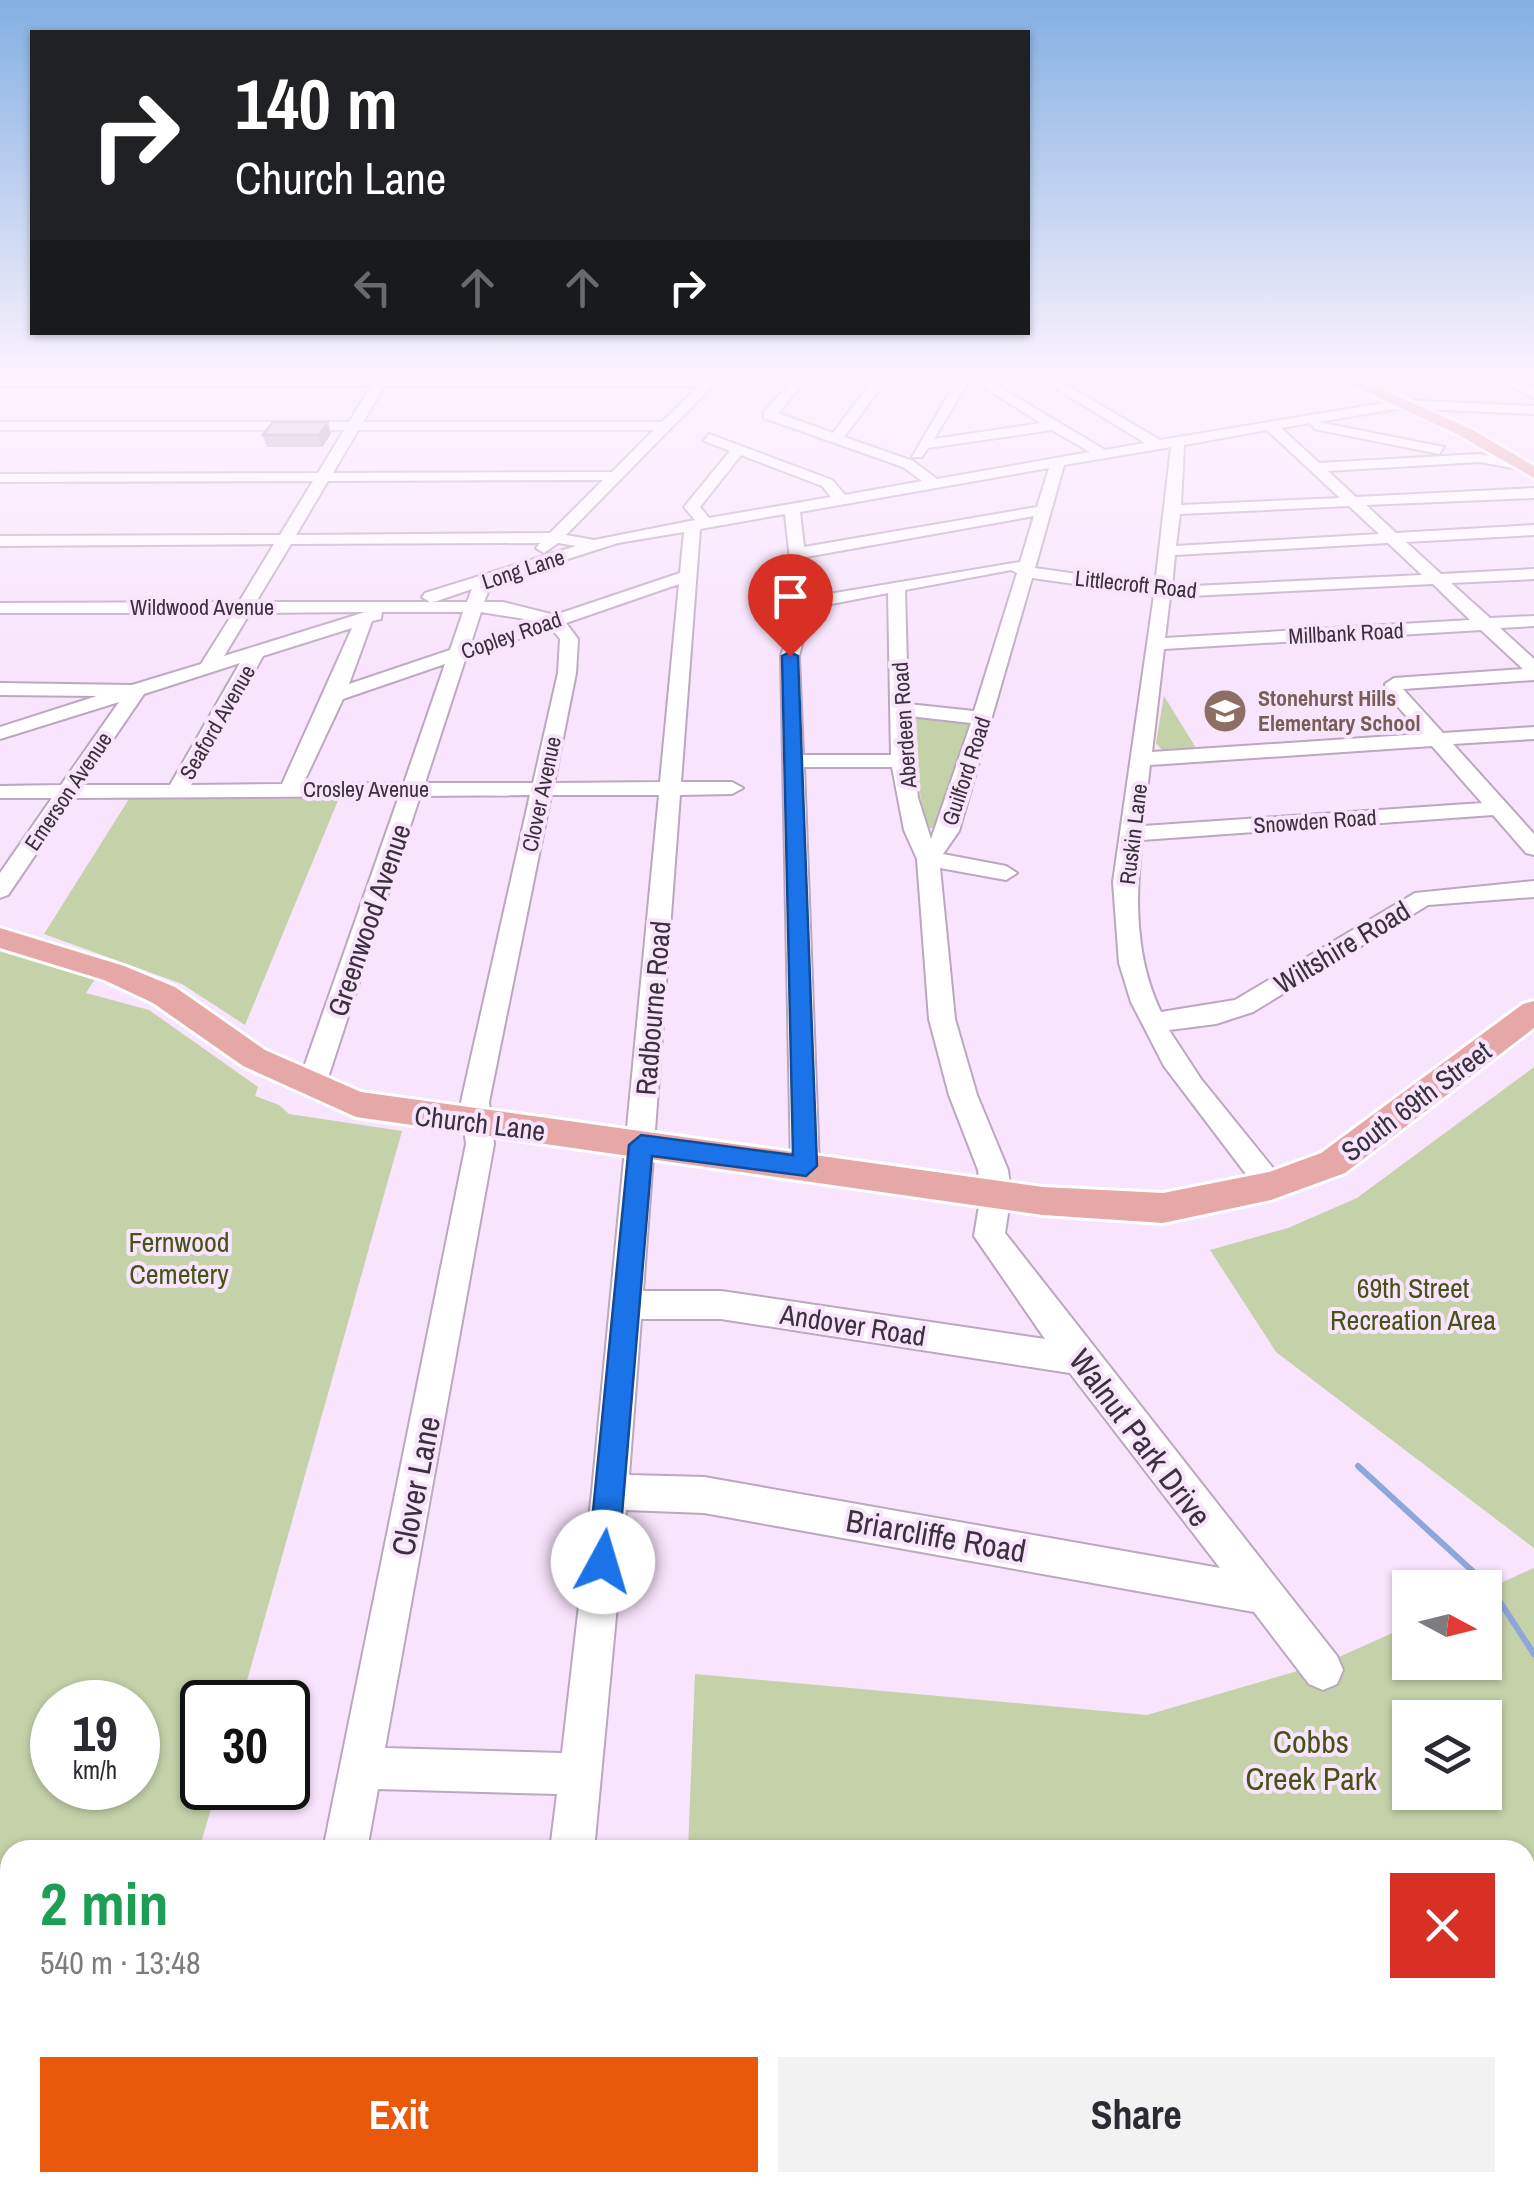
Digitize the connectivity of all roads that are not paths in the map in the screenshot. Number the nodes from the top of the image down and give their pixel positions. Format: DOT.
graph roads {
  1 [pos="321,481"];
  2 [pos="612,481"];
  3 [pos="713,481"];
  4 [pos="822,481"];
  5 [pos="931,481"];
  6 [pos="951,481"];
  7 [pos="1022,481"];
  8 [pos="1053,481"];
  9 [pos="1176,481"];
  10 [pos="1333,481"];
  11 [pos="935,484"];
  12 [pos="1534,492"];
  13 [pos="842,500"];
  14 [pos="1356,502"];
  15 [pos="1046,504"];
  16 [pos="792,509"];
  17 [pos="1173,510"];
  18 [pos="698,524"];
  19 [pos="1534,530"];
  20 [pos="554,538"];
  21 [pos="1390,538"];
  22 [pos="286,540"];
  23 [pos="0,541"];
  24 [pos="597,544"];
  25 [pos="1167,550"];
  26 [pos="798,553"];
  27 [pos="524,568"];
  28 [pos="1026,568"];
  29 [pos="1534,574"];
  30 [pos="687,576"];
  31 [pos="1435,580"];
  32 [pos="483,582"];
  33 [pos="896,588"];
  34 [pos="1162,590"];
  35 [pos="803,604"];
  36 [pos="246,606"];
  37 [pos="404,606"];
  38 [pos="474,606"];
  39 [pos="0,608"];
  40 [pos="365,618"];
  41 [pos="554,620"];
  42 [pos="1534,622"];
  43 [pos="1485,624"];
  44 [pos="1157,644"];
  45 [pos="460,652"];
  46 [pos="255,654"];
  47 [pos="208,668"];
  48 [pos="1534,672"];
  49 [pos="0,689"];
  50 [pos="136,691"];
  51 [pos="335,695"];
  52 [pos="901,709"];
  53 [pos="983,718"];
  54 [pos="1534,732"];
  55 [pos="4,736"];
  56 [pos="1436,740"];
  57 [pos="1142,759"];
  58 [pos="904,760"];
  59 [pos="793,761"];
  60 [pos="414,788"];
  61 [pos="542,788"];
  62 [pos="672,788"];
  63 [pos="732,788"];
  64 [pos="290,789"];
  65 [pos="178,790"];
  66 [pos="68,791"];
  67 [pos="0,792"];
  68 [pos="1498,808"];
  69 [pos="1131,834"];
  70 [pos="1534,848"];
  71 [pos="928,859"];
  72 [pos="1006,873"];
  73 [pos="1534,889"];
  74 [pos="0,890"];
  75 [pos="0,938"];
  76 [pos="1534,1012"];
  77 [pos="1154,1022"];
  78 [pos="311,1087"];
  79 [pos="478,1122"];
  80 [pos="641,1145"];
  81 [pos="806,1166"];
  82 [pos="1272,1186"];
  83 [pos="996,1194"];
  84 [pos="627,1305"];
  85 [pos="1079,1359"];
  86 [pos="610,1492"];
  87 [pos="1260,1594"];
  88 [pos="1324,1670"];
  89 [pos="362,1768"];
  90 [pos="580,1774"];
  91 [pos="348,1840"];
  92 [pos="573,1840"];
  1 -- 22 [label="street"];
  2 -- 20 [label="street"];
  3 -- 18 [label="street, Radbourne Road"];
  4 -- 13 [label="street"];
  5 -- 11 [label="street"];
  6 -- 11 [label="street, Long Lane"];
  7 -- 15 [label="street"];
  8 -- 15 [label="street, Guilford Road"];
  9 -- 17 [label="street, Ruskin Lane"];
  10 -- 14 [label="street"];
  11 -- 13 [label="street, Long Lane"];
  12 -- 14 [label="street"];
  13 -- 16 [label="street, Long Lane"];
  14 -- 17 [label="street"];
  14 -- 21 [label="street"];
  15 -- 26 [label="street"];
  15 -- 28 [label="street, Guilford Road"];
  16 -- 18 [label="street, Long Lane"];
  16 -- 26 [label="street"];
  17 -- 25 [label="street, Ruskin Lane"];
  18 -- 24 [label="street, Long Lane"];
  18 -- 30 [label="street, Radbourne Road"];
  19 -- 21 [label="street"];
  20 -- 22 [label="street"];
  20 -- 24 [label="street"];
  20 -- 27 [label="street"];
  21 -- 25 [label="street"];
  21 -- 31 [label="street"];
  22 -- 23 [label="street"];
  22 -- 36 [label="street"];
  24 -- 27 [label="street, Long Lane"];
  25 -- 34 [label="street, Ruskin Lane"];
  26 -- 35 [label="street"];
  27 -- 32 [label="street, Long Lane"];
  28 -- 33 [label="street, Littlecroft Road"];
  28 -- 34 [label="street, Littlecroft Road"];
  28 -- 53 [label="street, Guilford Road"];
  29 -- 31 [label="street, Littlecroft Road"];
  30 -- 41 [label="street, Copley Road"];
  30 -- 62 [label="street, Radbourne Road"];
  31 -- 34 [label="street, Littlecroft Road"];
  31 -- 43 [label="street"];
  32 -- 37 [label="street, Long Lane"];
  32 -- 38 [label="street, Greenwood Avenue"];
  33 -- 35 [label="street, Littlecroft Road"];
  33 -- 52 [label="street, Aberdeen Road"];
  34 -- 44 [label="street, Ruskin Lane"];
  35 -- 59 [label="street"];
  36 -- 37 [label="street, Wildwood Avenue"];
  36 -- 39 [label="street, Wildwood Avenue"];
  36 -- 47 [label="street"];
  37 -- 38 [label="street"];
  37 -- 40 [label="street, Long Lane"];
  38 -- 41 [label="street"];
  38 -- 45 [label="street, Greenwood Avenue"];
  40 -- 46 [label="street, Long Lane"];
  40 -- 51 [label="street"];
  41 -- 45 [label="street, Copley Road"];
  41 -- 61 [label="street, Clover Avenue"];
  42 -- 43 [label="street, Millbank Road"];
  43 -- 44 [label="street, Millbank Road"];
  43 -- 48 [label="street"];
  44 -- 57 [label="street, Ruskin Lane"];
  45 -- 51 [label="street, Copley Road"];
  45 -- 60 [label="street, Greenwood Avenue"];
  46 -- 47 [label="street, Long Lane"];
  46 -- 65 [label="street, Seaford Avenue"];
  47 -- 50 [label="street, Long Lane"];
  48 -- 56 [label="street"];
  49 -- 50 [label="street"];
  50 -- 55 [label="street, Long Lane"];
  50 -- 66 [label="street, Emerson Avenue"];
  51 -- 64 [label="street"];
  52 -- 53 [label="street"];
  52 -- 58 [label="street, Aberdeen Road"];
  53 -- 71 [label="street, Guilford Road"];
  54 -- 56 [label="street"];
  56 -- 57 [label="street"];
  56 -- 68 [label="street"];
  57 -- 69 [label="street, Ruskin Lane"];
  58 -- 59 [label="street"];
  58 -- 71 [label="street, Aberdeen Road"];
  59 -- 81 [label="street"];
  60 -- 61 [label="street, Crosley Avenue"];
  60 -- 64 [label="street, Crosley Avenue"];
  60 -- 78 [label="street, Greenwood Avenue"];
  61 -- 62 [label="street, Crosley Avenue"];
  61 -- 79 [label="street, Clover Avenue"];
  62 -- 63 [label="street, Crosley Avenue"];
  62 -- 80 [label="street, Radbourne Road"];
  64 -- 65 [label="street, Crosley Avenue"];
  65 -- 66 [label="street, Crosley Avenue"];
  66 -- 67 [label="street, Crosley Avenue"];
  66 -- 74 [label="street, Emerson Avenue"];
  68 -- 69 [label="street, Snowden Road"];
  68 -- 70 [label="street"];
  69 -- 77 [label="street, Ruskin Lane"];
  71 -- 72 [label="street"];
  71 -- 83 [label="street, Guilford Road"];
  73 -- 77 [label="street, Wiltshire Road"];
  75 -- 78 [label="main road, Church Lane"];
  76 -- 82 [label="main road, South 69th Street"];
  77 -- 82 [label="street, Ruskin Lane"];
  78 -- 79 [label="main road, Church Lane"];
  79 -- 80 [label="main road, Church Lane"];
  79 -- 89 [label="street, Clover Lane"];
  80 -- 81 [label="main road, Church Lane"];
  80 -- 84 [label="street, Radbourne Road"];
  81 -- 83 [label="main road, Church Lane"];
  82 -- 83 [label="main road, South 69th Street"];
  83 -- 85 [label="street, Walnut Park Drive"];
  84 -- 85 [label="street, Andover Road"];
  84 -- 86 [label="street, Radbourne Road"];
  85 -- 87 [label="street, Walnut Park Drive"];
  86 -- 87 [label="street, Briarcliffe Road"];
  86 -- 90 [label="street, Radbourne Road"];
  87 -- 88 [label="street, Walnut Park Drive"];
  89 -- 90 [label="street"];
  89 -- 91 [label="street, Clover Lane"];
  90 -- 92 [label="street, Radbourne Road"];
}
